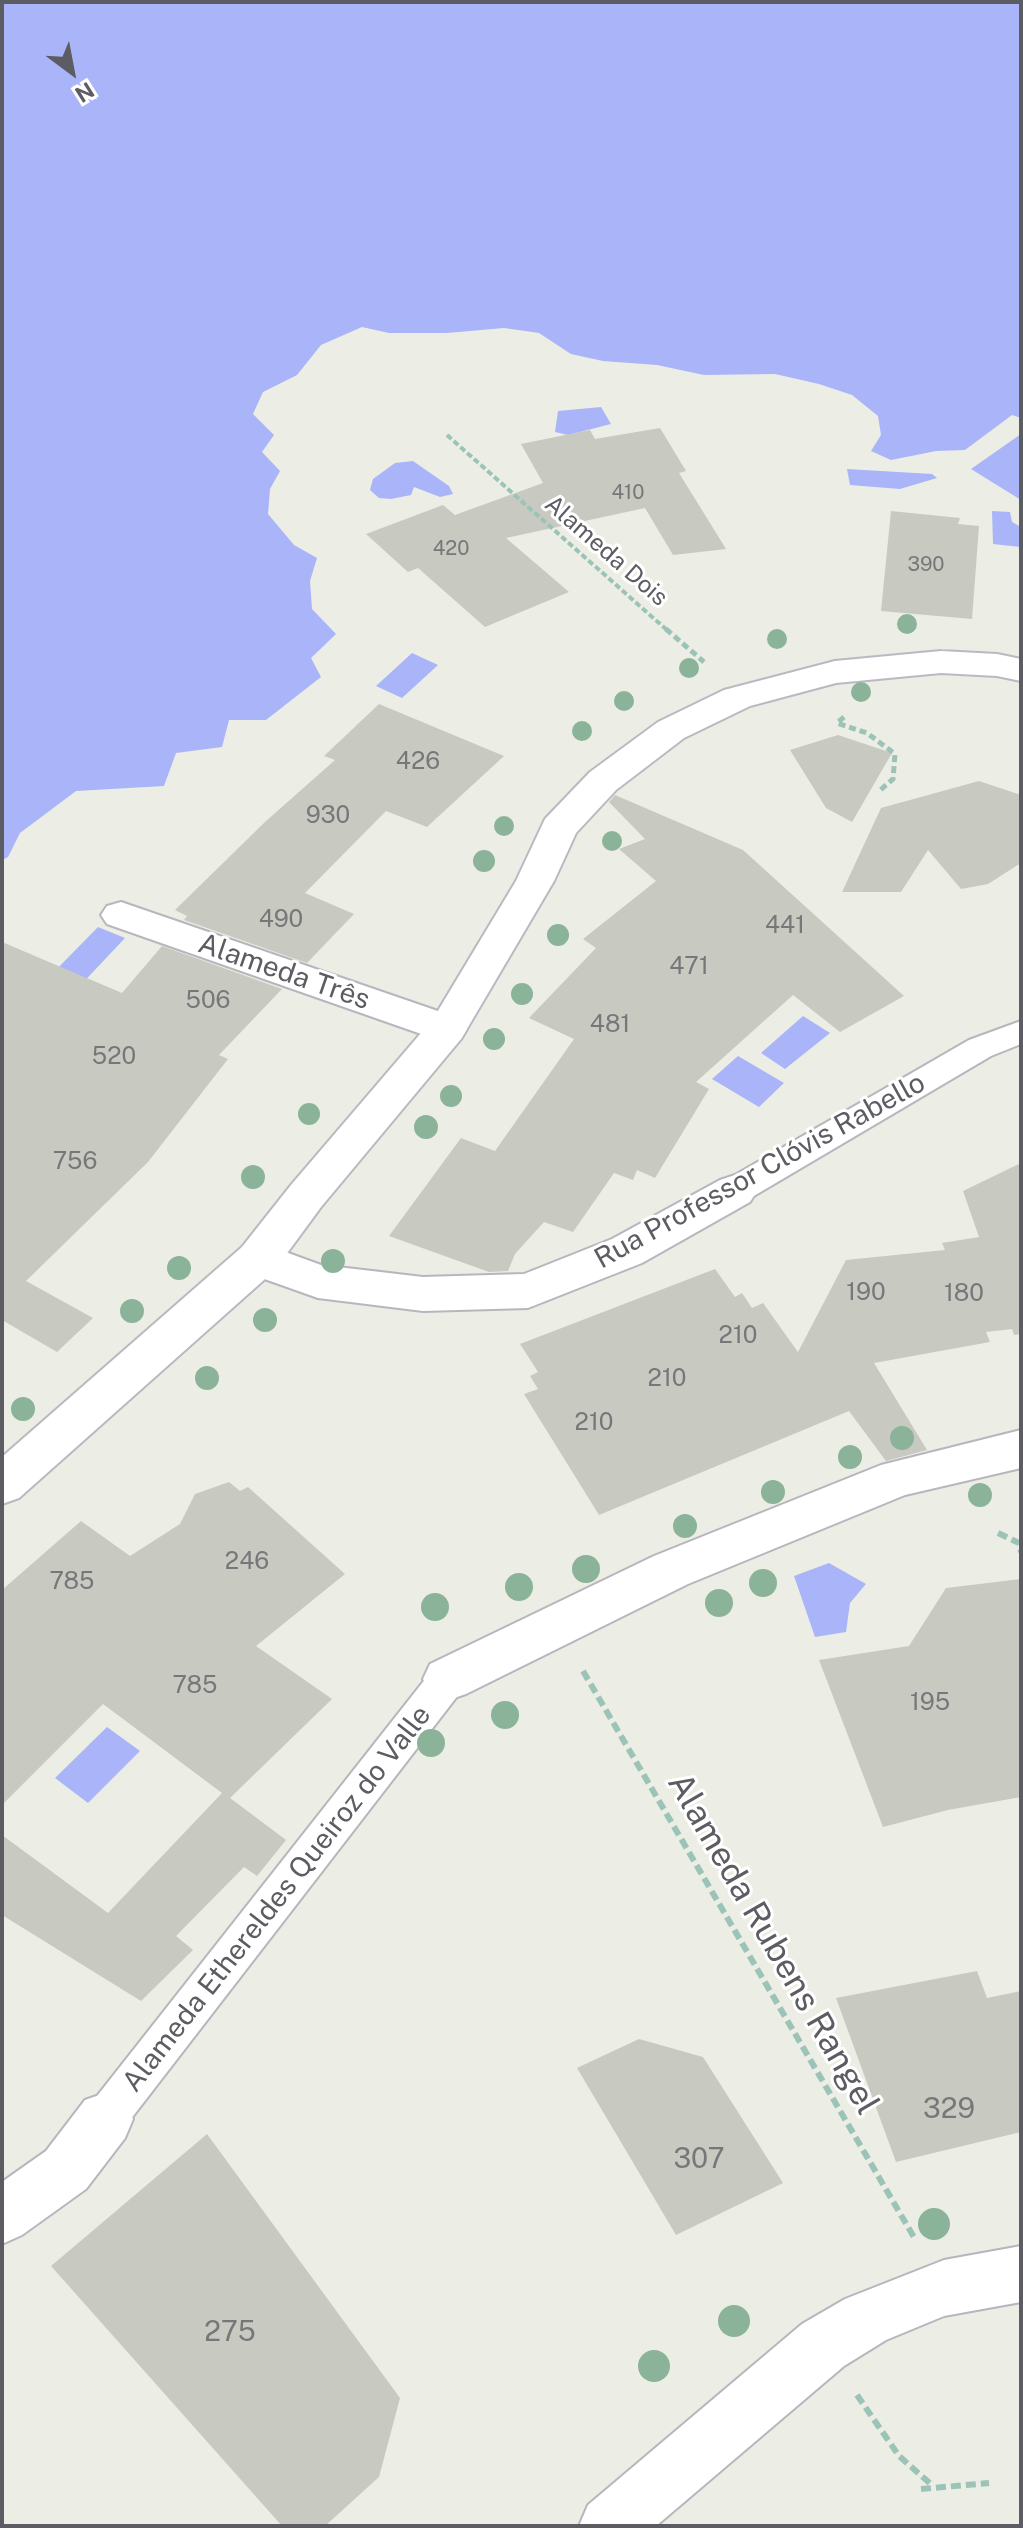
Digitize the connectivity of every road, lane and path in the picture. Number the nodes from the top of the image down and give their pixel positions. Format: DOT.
graph roads {
  1 [pos="447,435"];
  2 [pos="1021,670"];
  3 [pos="737,698"];
  4 [pos="867,733"];
  5 [pos="878,792"];
  6 [pos="121,915"];
  7 [pos="447,1029"];
  8 [pos="1021,1032"];
  9 [pos="735,1191"];
  10 [pos="258,1259"];
  11 [pos="1021,1449"];
  12 [pos="2,1485"];
  13 [pos="998,1533"];
  14 [pos="1021,1552"];
  15 [pos="556,1626"];
  16 [pos="448,1679"];
  17 [pos="105,2119"];
  18 [pos="2,2216"];
  19 [pos="1021,2274"];
  20 [pos="944,2288"];
  21 [pos="823,2345"];
  22 [pos="989,2483"];
  23 [pos="933,2486"];
  24 [pos="921,2489"];
  25 [pos="609,2526"];
  1 -- 3 [label="path, Alameda Dois"];
  2 -- 3 [label="street"];
  3 -- 7 [label="street"];
  4 -- 5 [label="path"];
  6 -- 7 [label="street, Alameda Três"];
  7 -- 10 [label="street"];
  8 -- 9 [label="lane, Rua Professor Clóvis Rabello"];
  9 -- 10 [label="street, Rua Professor Clóvis Rabello"];
  10 -- 12 [label="street"];
  11 -- 15 [label="street"];
  13 -- 14 [label="path"];
  15 -- 16 [label="street"];
  15 -- 20 [label="path, Alameda Rubens Rangel"];
  16 -- 17 [label="lane, Alameda Ethereldes Queiroz do Valle"];
  17 -- 18 [label="street"];
  19 -- 20 [label="street"];
  20 -- 21 [label="street"];
  21 -- 23 [label="path"];
  21 -- 25 [label="street"];
  22 -- 23 [label="path"];
  23 -- 24 [label="path"];
}
